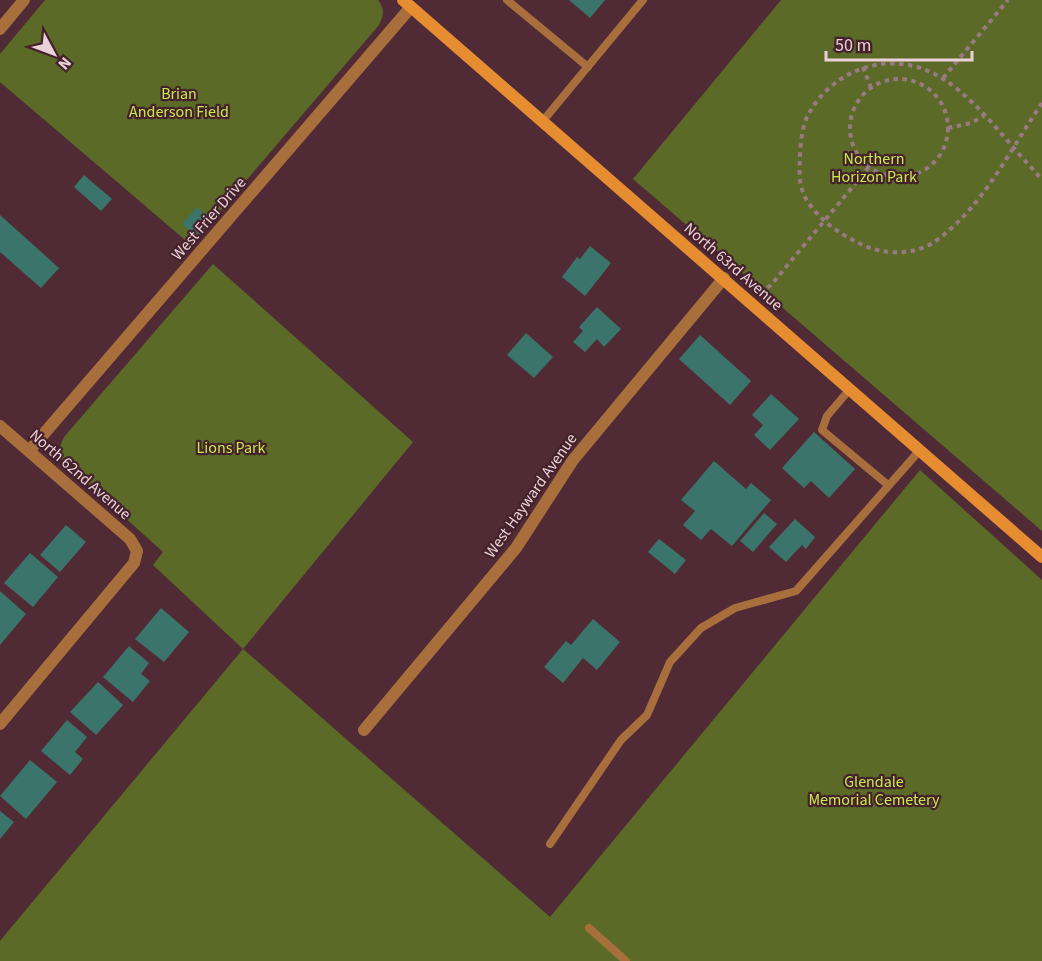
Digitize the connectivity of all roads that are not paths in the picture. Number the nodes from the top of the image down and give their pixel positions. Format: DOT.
graph roads {
  1 [pos="24,0"];
  2 [pos="507,0"];
  3 [pos="643,0"];
  4 [pos="407,4"];
  5 [pos="0,29"];
  6 [pos="588,67"];
  7 [pos="542,122"];
  8 [pos="724,279"];
  9 [pos="850,389"];
  10 [pos="0,426"];
  11 [pos="920,450"];
  12 [pos="29,451"];
  13 [pos="888,485"];
  14 [pos="1042,557"];
  15 [pos="0,724"];
  16 [pos="364,730"];
  17 [pos="550,844"];
  18 [pos="589,927"];
  19 [pos="626,961"];
  1 -- 5 [label="street"];
  2 -- 6 [label="lane"];
  3 -- 6 [label="lane"];
  4 -- 7 [label="street, North 63rd Avenue"];
  4 -- 12 [label="street, West Frier Drive"];
  6 -- 7 [label="lane"];
  7 -- 8 [label="street, North 63rd Avenue"];
  8 -- 9 [label="street, North 63rd Avenue"];
  8 -- 16 [label="street, West Hayward Avenue"];
  9 -- 11 [label="street, North 63rd Avenue"];
  9 -- 13 [label="lane"];
  10 -- 12 [label="street, North 62nd Avenue"];
  11 -- 13 [label="lane"];
  11 -- 14 [label="street, North 63rd Avenue"];
  12 -- 15 [label="street, North 62nd Avenue"];
  13 -- 17 [label="lane"];
  18 -- 19 [label="lane"];
}
